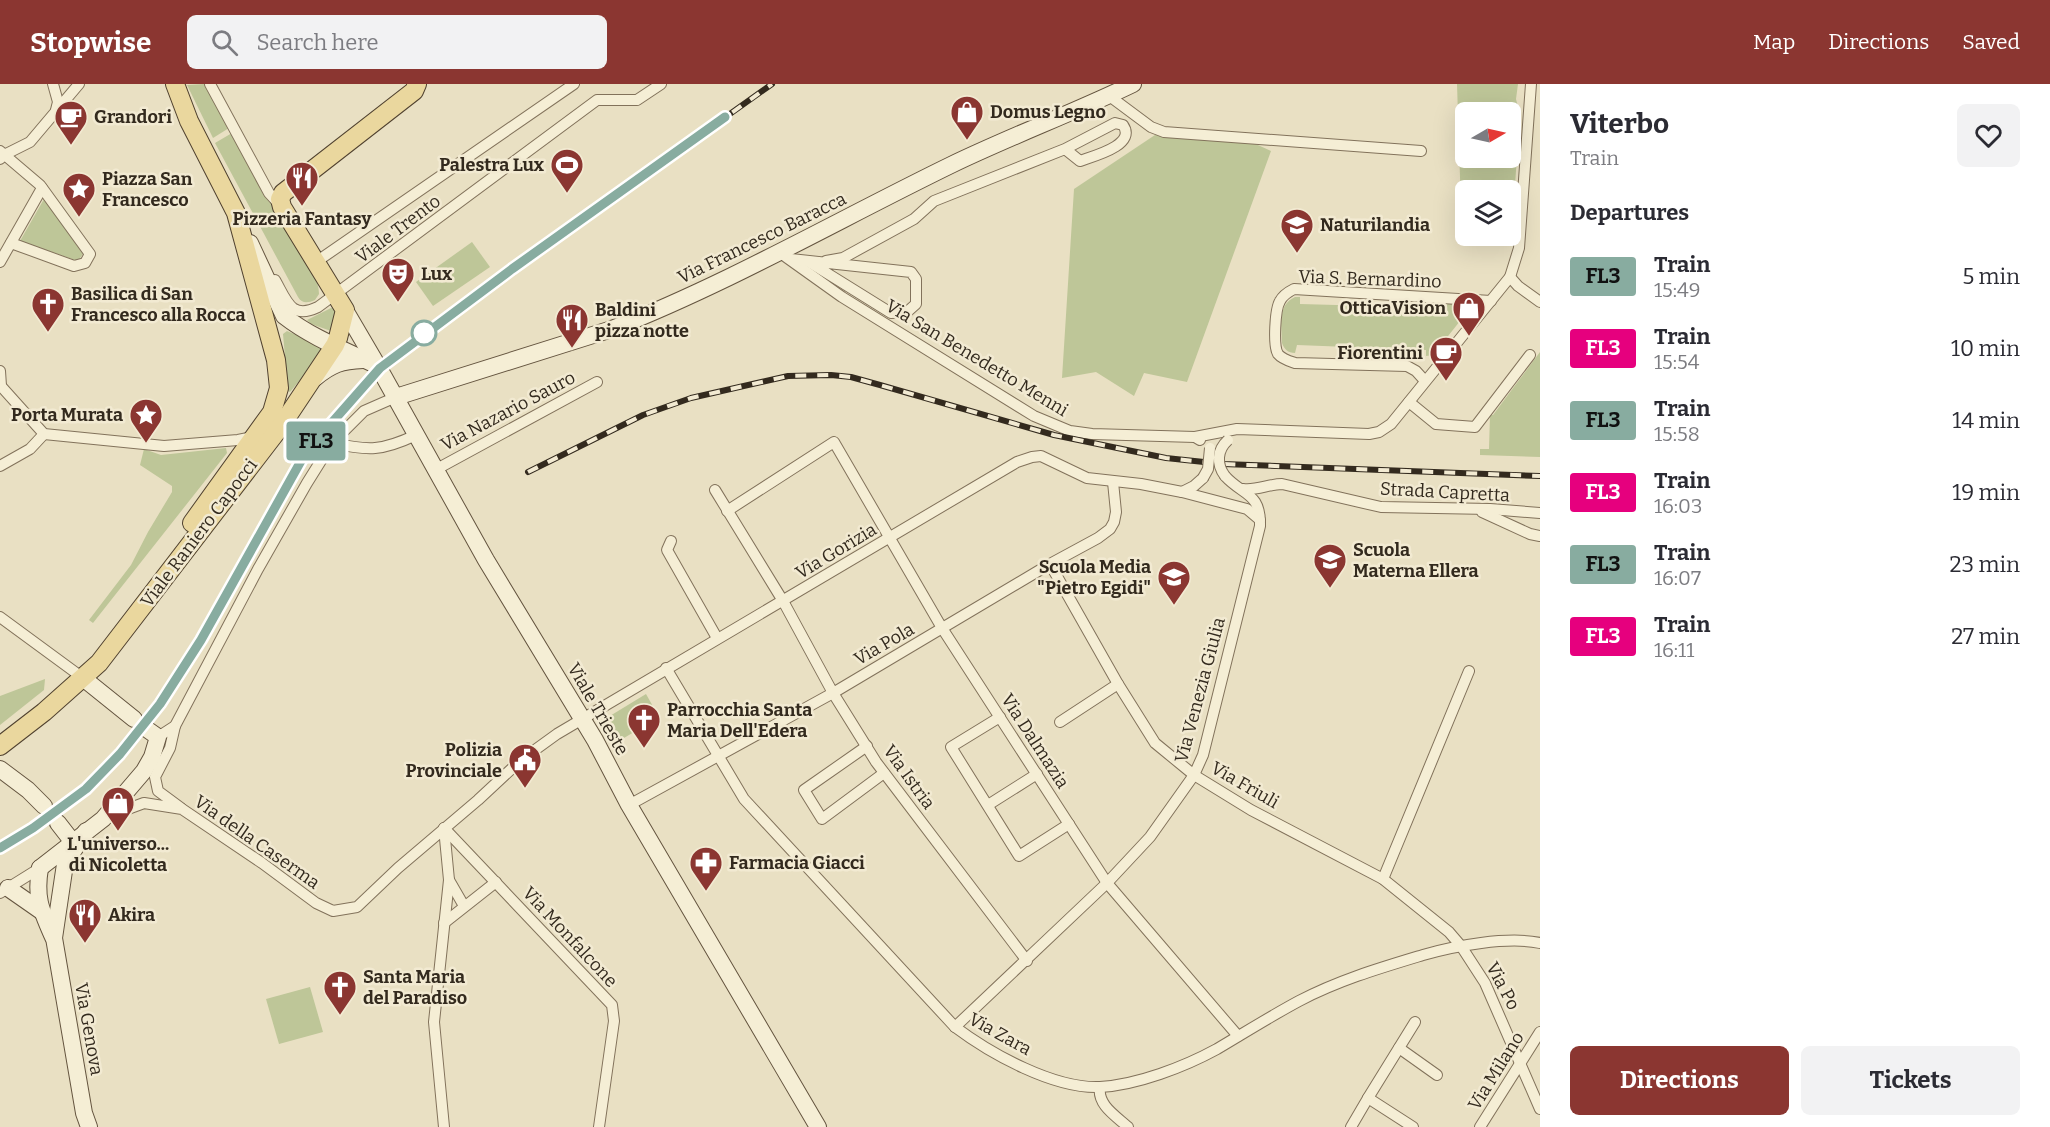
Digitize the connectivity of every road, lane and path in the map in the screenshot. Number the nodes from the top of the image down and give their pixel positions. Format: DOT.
graph roads {
  1 [pos="52,84"];
  2 [pos="78,84"];
  3 [pos="166,84"];
  4 [pos="175,84"];
  5 [pos="210,84"];
  6 [pos="215,84"];
  7 [pos="417,84"];
  8 [pos="574,84"];
  9 [pos="661,84"];
  10 [pos="1133,84"];
  11 [pos="1531,84"];
  12 [pos="1108,95"];
  13 [pos="56,111"];
  14 [pos="189,120"];
  15 [pos="1065,149"];
  16 [pos="1421,151"];
  17 [pos="1,155"];
  18 [pos="42,188"];
  19 [pos="283,200"];
  20 [pos="236,213"];
  21 [pos="9,246"];
  22 [pos="783,255"];
  23 [pos="826,261"];
  24 [pos="0,262"];
  25 [pos="809,262"];
  26 [pos="320,269"];
  27 [pos="1510,277"];
  28 [pos="1491,301"];
  29 [pos="1540,302"];
  30 [pos="340,303"];
  31 [pos="318,307"];
  32 [pos="335,345"];
  33 [pos="1530,355"];
  34 [pos="371,363"];
  35 [pos="0,371"];
  36 [pos="1425,381"];
  37 [pos="597,382"];
  38 [pos="310,383"];
  39 [pos="1,385"];
  40 [pos="396,397"];
  41 [pos="1408,402"];
  42 [pos="44,434"];
  43 [pos="417,435"];
  44 [pos="256,436"];
  45 [pos="1195,437"];
  46 [pos="1224,437"];
  47 [pos="332,443"];
  48 [pos="1210,448"];
  49 [pos="1218,460"];
  50 [pos="0,466"];
  51 [pos="435,470"];
  52 [pos="1113,482"];
  53 [pos="1243,489"];
  54 [pos="715,490"];
  55 [pos="1182,492"];
  56 [pos="1476,509"];
  57 [pos="727,510"];
  58 [pos="1540,513"];
  59 [pos="1260,520"];
  60 [pos="1540,536"];
  61 [pos="890,537"];
  62 [pos="671,541"];
  63 [pos="1050,564"];
  64 [pos="783,601"];
  65 [pos="0,616"];
  66 [pos="942,628"];
  67 [pos="717,638"];
  68 [pos="666,668"];
  69 [pos="1469,671"];
  70 [pos="83,678"];
  71 [pos="1118,684"];
  72 [pos="833,693"];
  73 [pos="1000,717"];
  74 [pos="134,719"];
  75 [pos="582,720"];
  76 [pos="1060,722"];
  77 [pos="175,726"];
  78 [pos="153,734"];
  79 [pos="0,746"];
  80 [pos="867,747"];
  81 [pos="717,755"];
  82 [pos="0,769"];
  83 [pos="884,773"];
  84 [pos="1036,774"];
  85 [pos="1194,775"];
  86 [pos="629,805"];
  87 [pos="988,805"];
  88 [pos="44,807"];
  89 [pos="182,809"];
  90 [pos="103,819"];
  91 [pos="58,823"];
  92 [pos="1069,824"];
  93 [pos="444,828"];
  94 [pos="86,831"];
  95 [pos="72,841"];
  96 [pos="40,867"];
  97 [pos="1383,879"];
  98 [pos="449,880"];
  99 [pos="496,882"];
  100 [pos="1107,883"];
  101 [pos="4,890"];
  102 [pos="464,906"];
  103 [pos="357,907"];
  104 [pos="49,911"];
  105 [pos="444,923"];
  106 [pos="1540,943"];
  107 [pos="1461,946"];
  108 [pos="1026,961"];
  109 [pos="1415,1022"];
  110 [pos="955,1027"];
  111 [pos="1540,1032"];
  112 [pos="1238,1036"];
  113 [pos="1399,1048"];
  114 [pos="1520,1063"];
  115 [pos="1437,1075"];
  116 [pos="1100,1087"];
  117 [pos="1368,1098"];
  118 [pos="1540,1109"];
  119 [pos="89,1127"];
  120 [pos="444,1127"];
  121 [pos="599,1127"];
  122 [pos="818,1127"];
  123 [pos="1128,1127"];
  124 [pos="1351,1127"];
  125 [pos="1413,1127"];
  126 [pos="1480,1127"];
  1 -- 13 [label="street"];
  2 -- 13 [label="street"];
  3 -- 14 [label="street"];
  4 -- 14 [label="main road"];
  5 -- 19 [label="street"];
  6 -- 19 [label="street"];
  7 -- 19 [label="main road"];
  8 -- 26 [label="street, Viale Trento"];
  9 -- 30 [label="street, Viale Trento"];
  10 -- 12 [label="main road, Via Francesco Baracca"];
  11 -- 27 [label="street"];
  12 -- 16 [label="street"];
  12 -- 22 [label="main road, Via Francesco Baracca"];
  13 -- 17 [label="street"];
  14 -- 20 [label="main road"];
  15 -- 15 [label="street"];
  15 -- 23 [label="street"];
  17 -- 18 [label="street"];
  18 -- 21 [label="street"];
  18 -- 21 [label="street"];
  19 -- 26 [label="main road"];
  20 -- 31 [label="street"];
  20 -- 32 [label="main road"];
  20 -- 44 [label="main road, Viale Raniero Capocci"];
  21 -- 24 [label="street"];
  22 -- 25 [label="street"];
  22 -- 40 [label="main road, Via Francesco Baracca"];
  22 -- 45 [label="street, Via San Benedetto Menni"];
  23 -- 25 [label="street"];
  23 -- 25 [label="street"];
  26 -- 30 [label="main road"];
  26 -- 31 [label="street"];
  27 -- 28 [label="street"];
  27 -- 29 [label="street"];
  28 -- 36 [label="street"];
  28 -- 36 [label="street, Via S. Bernardino"];
  30 -- 31 [label="street, Viale Trento"];
  30 -- 32 [label="main road, Viale Raniero Capocci"];
  30 -- 34 [label="main road, Viale Trieste"];
  32 -- 34 [label="main road"];
  32 -- 38 [label="main road, Viale Raniero Capocci"];
  33 -- 41 [label="street"];
  34 -- 38 [label="main road"];
  34 -- 40 [label="main road, Viale Trieste"];
  35 -- 39 [label="street"];
  36 -- 41 [label="street"];
  37 -- 51 [label="street, Via Nazario Sauro"];
  38 -- 70 [label="main road, Viale Raniero Capocci"];
  39 -- 42 [label="street"];
  40 -- 43 [label="main road, Viale Trieste"];
  40 -- 47 [label="street"];
  41 -- 46 [label="street, Via San Benedetto Menni"];
  42 -- 44 [label="street"];
  42 -- 50 [label="street"];
  43 -- 47 [label="street"];
  43 -- 51 [label="main road, Viale Trieste"];
  44 -- 70 [label="main road, Viale Raniero Capocci"];
  45 -- 46 [label="street, Via San Benedetto Menni"];
  45 -- 48 [label="street"];
  46 -- 48 [label="street"];
  46 -- 49 [label="street, bridge"];
  47 -- 77 [label="street"];
  48 -- 49 [label="street, bridge"];
  48 -- 55 [label="street, bridge"];
  49 -- 53 [label="street, bridge"];
  51 -- 75 [label="main road, Viale Trieste"];
  52 -- 55 [label="street, Via Gorizia"];
  52 -- 61 [label="street, Via Gorizia"];
  52 -- 63 [label="street, Via Pola"];
  53 -- 56 [label="street, Strada Capretta"];
  53 -- 59 [label="street"];
  54 -- 57 [label="street, Via Istria"];
  55 -- 59 [label="street, Via Gorizia"];
  56 -- 58 [label="street, Strada Capretta"];
  56 -- 60 [label="street"];
  57 -- 61 [label="street, Via Dalmazia"];
  57 -- 64 [label="street, Via Istria"];
  59 -- 85 [label="street, Via Venezia Giulia"];
  61 -- 64 [label="street, Via Gorizia"];
  61 -- 66 [label="street, Via Dalmazia"];
  62 -- 67 [label="street"];
  63 -- 66 [label="street, Via Pola"];
  63 -- 71 [label="street, Via Friuli"];
  64 -- 67 [label="street, Via Gorizia"];
  64 -- 72 [label="street, Via Istria"];
  65 -- 70 [label="street"];
  66 -- 72 [label="street, Via Pola"];
  66 -- 73 [label="street, Via Dalmazia"];
  67 -- 68 [label="street, Via Gorizia"];
  68 -- 75 [label="street, Via Gorizia"];
  68 -- 81 [label="street, Via Zara"];
  69 -- 97 [label="street"];
  70 -- 74 [label="main road"];
  70 -- 79 [label="main road, Viale Raniero Capocci"];
  71 -- 76 [label="street"];
  71 -- 85 [label="street, Via Friuli"];
  72 -- 80 [label="street, Via Istria"];
  72 -- 81 [label="street, Via Pola"];
  73 -- 84 [label="street, Via Dalmazia"];
  73 -- 87 [label="street"];
  75 -- 86 [label="main road, Viale Trieste"];
  75 -- 93 [label="street, Via Gorizia"];
  77 -- 78 [label="street"];
  77 -- 89 [label="street"];
  78 -- 90 [label="main road"];
  80 -- 83 [label="street, Via Istria"];
  80 -- 83 [label="street"];
  81 -- 86 [label="street, Via Pola"];
  81 -- 110 [label="street, Via Zara"];
  82 -- 88 [label="main road"];
  83 -- 108 [label="street, Via Istria"];
  84 -- 87 [label="street"];
  84 -- 92 [label="street, Via Dalmazia"];
  85 -- 97 [label="street, Via Friuli"];
  85 -- 100 [label="street, Via Venezia Giulia"];
  86 -- 122 [label="main road, Viale Trieste"];
  87 -- 92 [label="street"];
  89 -- 90 [label="street, Via della Caserma"];
  89 -- 103 [label="street, Via della Caserma"];
  90 -- 94 [label="main road"];
  91 -- 95 [label="main road"];
  92 -- 100 [label="street, Via Dalmazia"];
  93 -- 98 [label="street"];
  93 -- 99 [label="street, Via Monfalcone"];
  93 -- 103 [label="street, Via Gorizia"];
  94 -- 95 [label="main road"];
  94 -- 104 [label="main road"];
  95 -- 96 [label="main road"];
  96 -- 101 [label="street"];
  96 -- 104 [label="main road"];
  97 -- 107 [label="street, Via Friuli"];
  98 -- 102 [label="street"];
  98 -- 105 [label="street"];
  99 -- 102 [label="street"];
  99 -- 121 [label="street, Via Monfalcone"];
  100 -- 108 [label="street, Via Venezia Giulia"];
  100 -- 112 [label="street, Via Dalmazia"];
  101 -- 104 [label="main road"];
  102 -- 105 [label="street"];
  104 -- 119 [label="main road, Via Genova"];
  105 -- 120 [label="street"];
  106 -- 107 [label="street, Via Zara"];
  107 -- 112 [label="street, Via Zara"];
  107 -- 114 [label="street, Via Po"];
  108 -- 110 [label="street, Via Venezia Giulia"];
  109 -- 113 [label="street"];
  110 -- 116 [label="street, Via Zara"];
  111 -- 114 [label="street, Via Milano"];
  112 -- 116 [label="street, Via Zara"];
  113 -- 115 [label="street"];
  113 -- 117 [label="street"];
  114 -- 118 [label="street, Via Po"];
  114 -- 126 [label="street, Via Milano"];
  116 -- 123 [label="street"];
  117 -- 124 [label="street"];
  117 -- 125 [label="street"];
}
